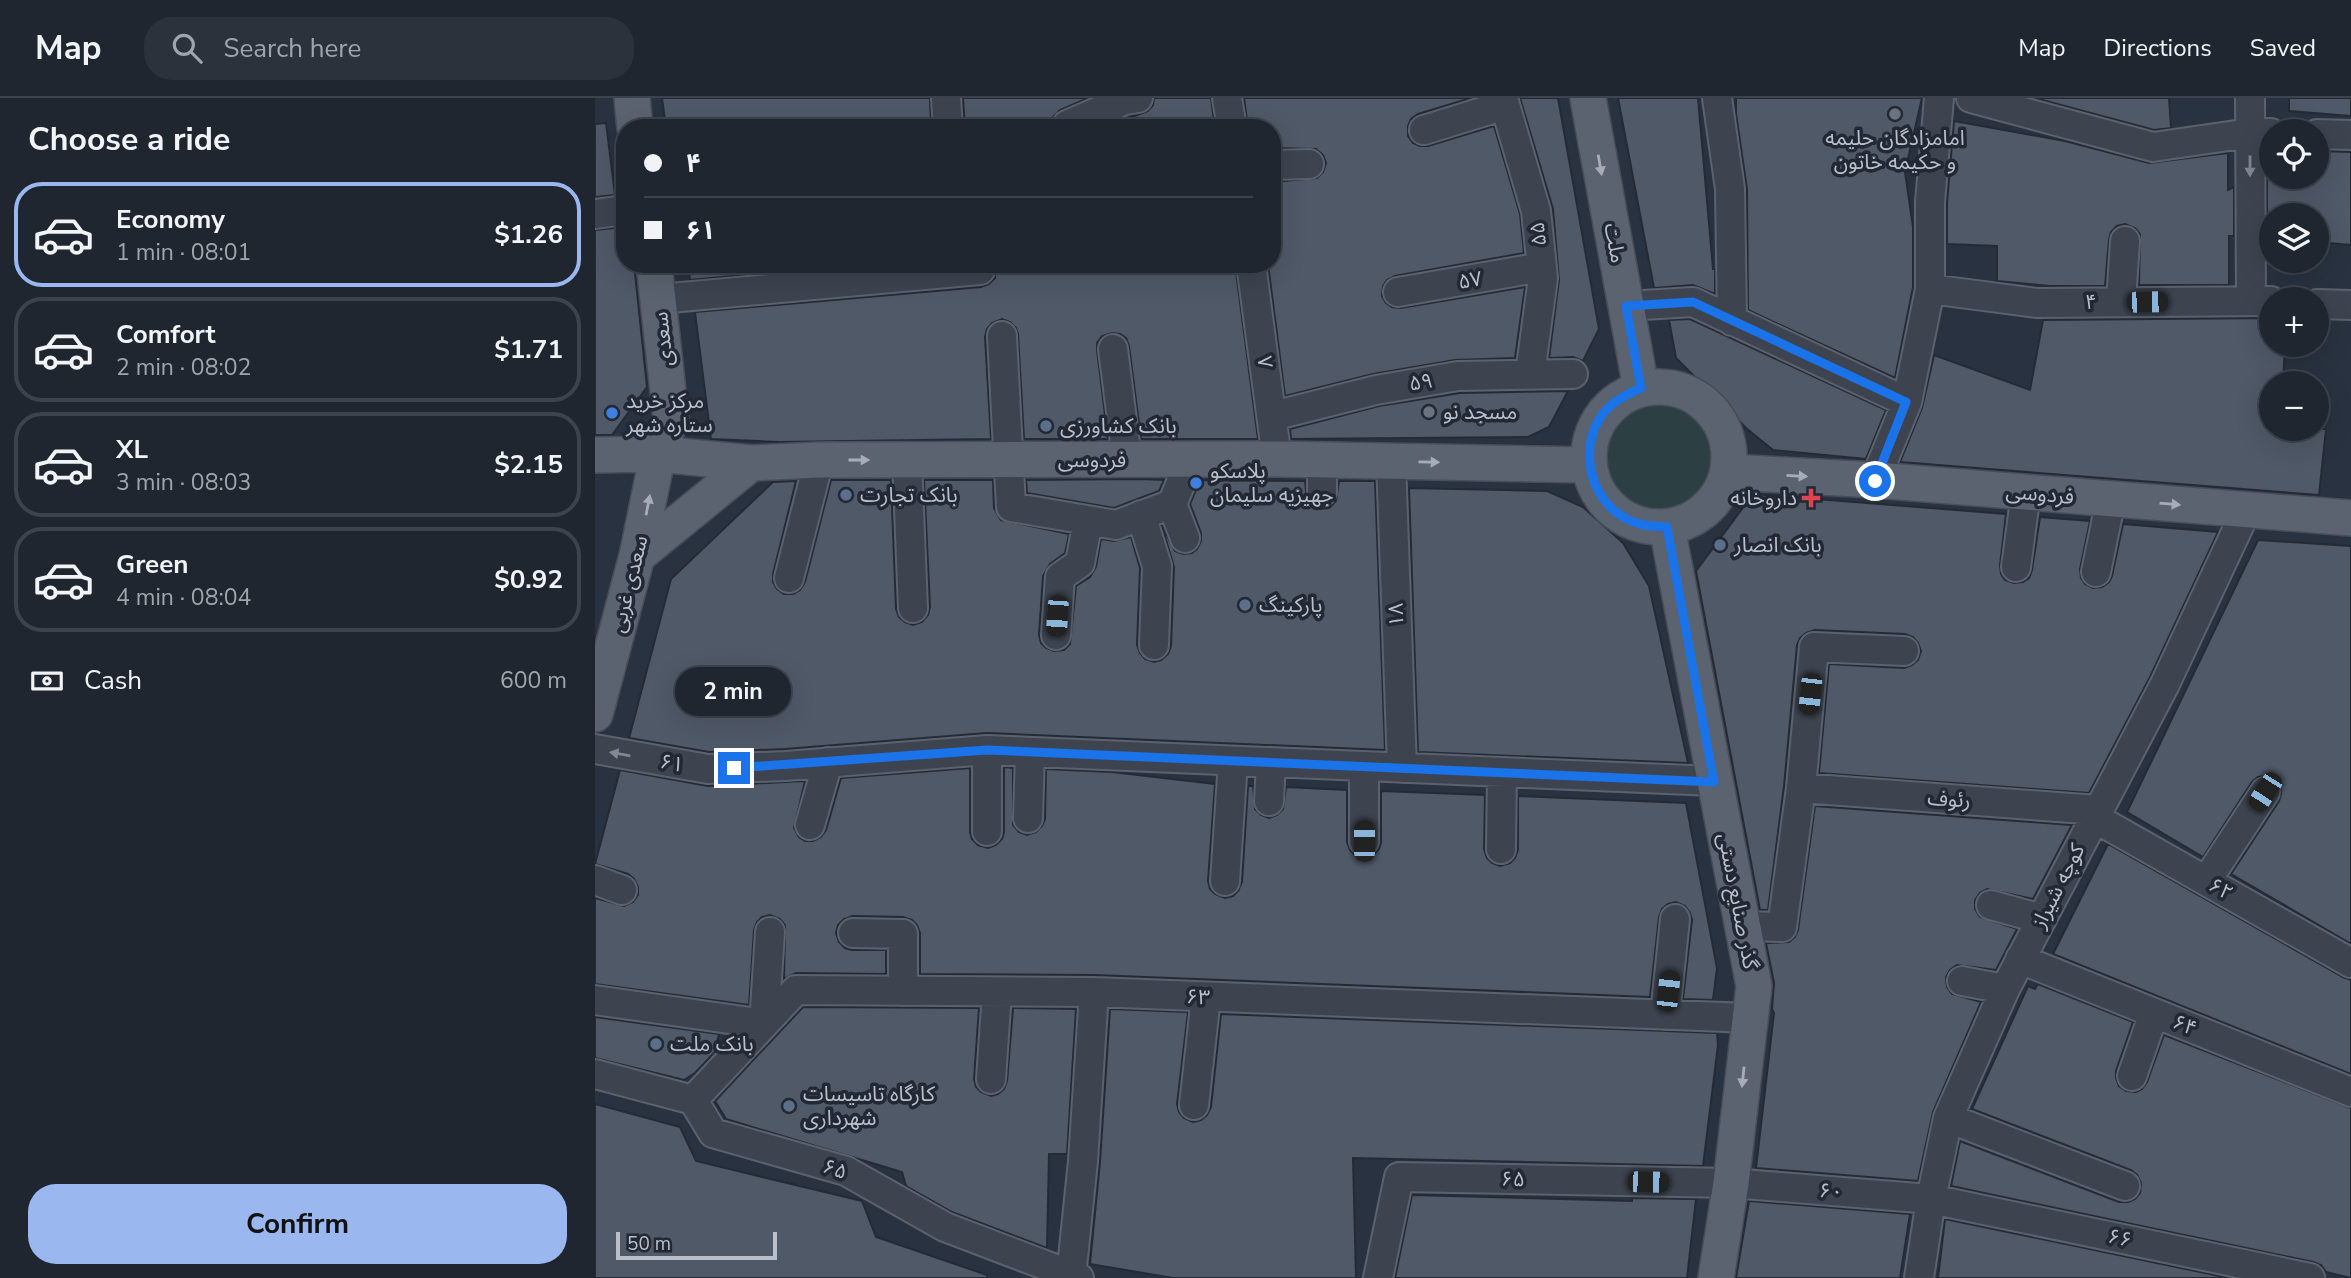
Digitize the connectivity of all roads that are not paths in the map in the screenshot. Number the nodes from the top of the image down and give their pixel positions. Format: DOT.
graph roads {
  1 [pos="632,98"];
  2 [pos="946,98"];
  3 [pos="1227,98"];
  4 [pos="1588,98"];
  5 [pos="1717,98"];
  6 [pos="1939,98"];
  7 [pos="1971,98"];
  8 [pos="2249,98"];
  9 [pos="1129,99"];
  10 [pos="1504,102"];
  11 [pos="634,119"];
  12 [pos="947,119"];
  13 [pos="1081,119"];
  14 [pos="1230,119"];
  15 [pos="2259,127"];
  16 [pos="1424,130"];
  17 [pos="2259,133"];
  18 [pos="2329,134"];
  19 [pos="2351,135"];
  20 [pos="1309,164"];
  21 [pos="1281,165"];
  22 [pos="2261,189"];
  23 [pos="616,211"];
  24 [pos="595,214"];
  25 [pos="2125,241"];
  26 [pos="1542,267"];
  27 [pos="655,273"];
  28 [pos="947,273"];
  29 [pos="1252,273"];
  30 [pos="2261,287"];
  31 [pos="1930,289"];
  32 [pos="1398,292"];
  33 [pos="659,299"];
  34 [pos="2259,301"];
  35 [pos="2121,302"];
  36 [pos="2329,304"];
  37 [pos="2351,305"];
  38 [pos="1626,306"];
  39 [pos="1732,321"];
  40 [pos="1002,336"];
  41 [pos="1113,349"];
  42 [pos="1573,373"];
  43 [pos="1530,374"];
  44 [pos="1641,388"];
  45 [pos="1906,402"];
  46 [pos="1273,416"];
  47 [pos="658,454"];
  48 [pos="595,455"];
  49 [pos="1191,459"];
  50 [pos="1277,459"];
  51 [pos="819,460"];
  52 [pos="907,460"];
  53 [pos="1010,460"];
  54 [pos="1127,460"];
  55 [pos="1391,461"];
  56 [pos="751,463"];
  57 [pos="1589,465"];
  58 [pos="1729,472"];
  59 [pos="1875,481"];
  60 [pos="2026,492"];
  61 [pos="2111,499"];
  62 [pos="2351,501"];
  63 [pos="1172,504"];
  64 [pos="2246,511"];
  65 [pos="1141,515"];
  66 [pos="2304,515"];
  67 [pos="2351,519"];
  68 [pos="1088,520"];
  69 [pos="1667,527"];
  70 [pos="1185,538"];
  71 [pos="638,556"];
  72 [pos="2016,566"];
  73 [pos="2096,572"];
  74 [pos="789,578"];
  75 [pos="913,608"];
  76 [pos="1056,635"];
  77 [pos="1154,645"];
  78 [pos="1905,651"];
  79 [pos="595,713"];
  80 [pos="595,749"];
  81 [pos="987,750"];
  82 [pos="1031,752"];
  83 [pos="1233,761"];
  84 [pos="828,762"];
  85 [pos="1271,762"];
  86 [pos="1364,766"];
  87 [pos="1402,768"];
  88 [pos="1502,772"];
  89 [pos="1714,782"];
  90 [pos="1801,788"];
  91 [pos="2265,792"];
  92 [pos="1269,801"];
  93 [pos="2098,810"];
  94 [pos="1028,818"];
  95 [pos="810,825"];
  96 [pos="987,831"];
  97 [pos="1364,841"];
  98 [pos="1501,849"];
  99 [pos="595,880"];
  100 [pos="2207,880"];
  101 [pos="1225,881"];
  102 [pos="622,890"];
  103 [pos="1991,905"];
  104 [pos="1675,919"];
  105 [pos="2042,919"];
  106 [pos="1743,926"];
  107 [pos="770,932"];
  108 [pos="853,933"];
  109 [pos="2020,959"];
  110 [pos="2351,963"];
  111 [pos="1962,981"];
  112 [pos="2005,989"];
  113 [pos="902,991"];
  114 [pos="997,992"];
  115 [pos="1094,992"];
  116 [pos="1206,997"];
  117 [pos="595,1000"];
  118 [pos="2154,1013"];
  119 [pos="1665,1015"];
  120 [pos="1749,1018"];
  121 [pos="764,1024"];
  122 [pos="595,1074"];
  123 [pos="2131,1076"];
  124 [pos="992,1079"];
  125 [pos="2351,1092"];
  126 [pos="693,1100"];
  127 [pos="1194,1105"];
  128 [pos="1948,1118"];
  129 [pos="1731,1184"];
  130 [pos="2125,1186"];
  131 [pos="1931,1199"];
  132 [pos="1075,1277"];
  133 [pos="1378,1278"];
  134 [pos="1716,1278"];
  135 [pos="1919,1278"];
  136 [pos="2310,1278"];
  1 -- 11 [label="main road"];
  2 -- 12 [label="street"];
  3 -- 14 [label="street"];
  4 -- 38 [label="main road, ملت, one-way"];
  5 -- 39 [label="street"];
  6 -- 31 [label="street"];
  7 -- 17 [label="street"];
  8 -- 15 [label="street, ۴"];
  9 -- 13 [label="street"];
  10 -- 16 [label="street"];
  10 -- 26 [label="street, ۵۵"];
  18 -- 19 [label="street"];
  20 -- 21 [label="street"];
  22 -- 30 [label="street, ۴, one-way"];
  23 -- 24 [label="street"];
  25 -- 35 [label="street"];
  26 -- 32 [label="street, ۵۷"];
  26 -- 43 [label="street, ۵۵"];
  27 -- 33 [label="main road, سعدی"];
  28 -- 33 [label="street"];
  29 -- 46 [label="street, ۷"];
  31 -- 35 [label="street, ۴"];
  31 -- 45 [label="street"];
  33 -- 47 [label="main road, سعدی"];
  34 -- 35 [label="street, ۴"];
  36 -- 37 [label="street"];
  38 -- 39 [label="street"];
  38 -- 44 [label="main road, ملت"];
  39 -- 45 [label="street"];
  40 -- 53 [label="street"];
  41 -- 54 [label="street"];
  42 -- 43 [label="street, ۵۹"];
  43 -- 46 [label="street, ۵۹"];
  44 -- 57 [label="main road"];
  44 -- 58 [label="main road"];
  45 -- 59 [label="street"];
  46 -- 50 [label="street, ۷"];
  47 -- 48 [label="main road, فردوسی"];
  47 -- 56 [label="main road, فردوسی"];
  71 -- 47 [label="main road, سعدی غربی, one-way"];
  49 -- 50 [label="main road, فردوسی"];
  49 -- 54 [label="main road, فردوسی"];
  49 -- 63 [label="street"];
  50 -- 55 [label="main road, فردوسی"];
  51 -- 52 [label="main road, فردوسی, one-way"];
  51 -- 56 [label="main road, فردوسی"];
  51 -- 74 [label="street"];
  52 -- 53 [label="main road, فردوسی"];
  52 -- 75 [label="street"];
  53 -- 54 [label="main road, فردوسی"];
  53 -- 68 [label="street"];
  55 -- 57 [label="main road, فردوسی, one-way"];
  55 -- 87 [label="street, ۱۸"];
  56 -- 71 [label="main road"];
  57 -- 69 [label="main road"];
  58 -- 59 [label="main road, فردوسی, one-way"];
  58 -- 69 [label="main road"];
  59 -- 60 [label="main road, فردوسی"];
  60 -- 61 [label="main road, فردوسی"];
  60 -- 72 [label="street"];
  61 -- 64 [label="main road, فردوسی, one-way"];
  61 -- 73 [label="street"];
  62 -- 66 [label="main road"];
  63 -- 65 [label="street"];
  63 -- 70 [label="street"];
  64 -- 66 [label="main road, فردوسی"];
  64 -- 93 [label="street, کوچه شیراز"];
  65 -- 68 [label="street"];
  65 -- 77 [label="street"];
  66 -- 67 [label="main road, فردوسی"];
  68 -- 76 [label="street"];
  69 -- 89 [label="main road, گذر صنایع دستی"];
  71 -- 79 [label="main road, سعدی غربی"];
  78 -- 90 [label="street"];
  84 -- 80 [label="street, ۶۱, one-way"];
  81 -- 82 [label="street, ۶۱"];
  81 -- 84 [label="street, ۶۱"];
  81 -- 96 [label="street"];
  82 -- 83 [label="street, ۶۱"];
  82 -- 94 [label="street"];
  83 -- 85 [label="street, ۶۱"];
  83 -- 101 [label="street"];
  84 -- 95 [label="street"];
  85 -- 86 [label="street, ۶۱"];
  85 -- 92 [label="street"];
  86 -- 87 [label="street, ۶۱"];
  86 -- 97 [label="street"];
  87 -- 88 [label="street, ۶۱"];
  88 -- 89 [label="street, ۶۱"];
  88 -- 98 [label="street"];
  89 -- 106 [label="main road, گذر صنایع دستی"];
  90 -- 93 [label="street, رئوف"];
  90 -- 106 [label="street"];
  91 -- 100 [label="street"];
  93 -- 100 [label="street, ۶۲"];
  93 -- 105 [label="street, کوچه شیراز"];
  99 -- 102 [label="street"];
  100 -- 110 [label="street, ۶۲"];
  103 -- 105 [label="street"];
  104 -- 119 [label="street"];
  105 -- 109 [label="street, کوچه شیراز"];
  106 -- 120 [label="main road, گذر صنایع دستی"];
  107 -- 121 [label="street"];
  108 -- 113 [label="street"];
  109 -- 112 [label="street, کوچه شیراز"];
  109 -- 118 [label="street, ۶۴"];
  111 -- 112 [label="street"];
  112 -- 128 [label="street, کوچه شیراز"];
  113 -- 114 [label="street, ۶۳"];
  113 -- 121 [label="street, ۶۳"];
  114 -- 115 [label="street, ۶۳"];
  114 -- 124 [label="street"];
  115 -- 116 [label="street, ۶۳"];
  115 -- 132 [label="street"];
  116 -- 119 [label="street, ۶۳"];
  116 -- 127 [label="street"];
  117 -- 121 [label="street"];
  118 -- 123 [label="street"];
  118 -- 125 [label="street, ۶۴"];
  119 -- 120 [label="street, ۶۳"];
  120 -- 129 [label="main road, گذر صنایع دستی, one-way"];
  121 -- 126 [label="street, ۶۳"];
  122 -- 126 [label="street"];
  126 -- 132 [label="street, ۶۵"];
  128 -- 130 [label="street"];
  128 -- 131 [label="street, کوچه شیراز"];
  129 -- 131 [label="street, ۶۰"];
  129 -- 133 [label="street, ۶۵"];
  129 -- 134 [label="main road, گذر صنایع دستی"];
  131 -- 135 [label="street, کوچه شیراز"];
  131 -- 136 [label="street, ۶۶"];
}
